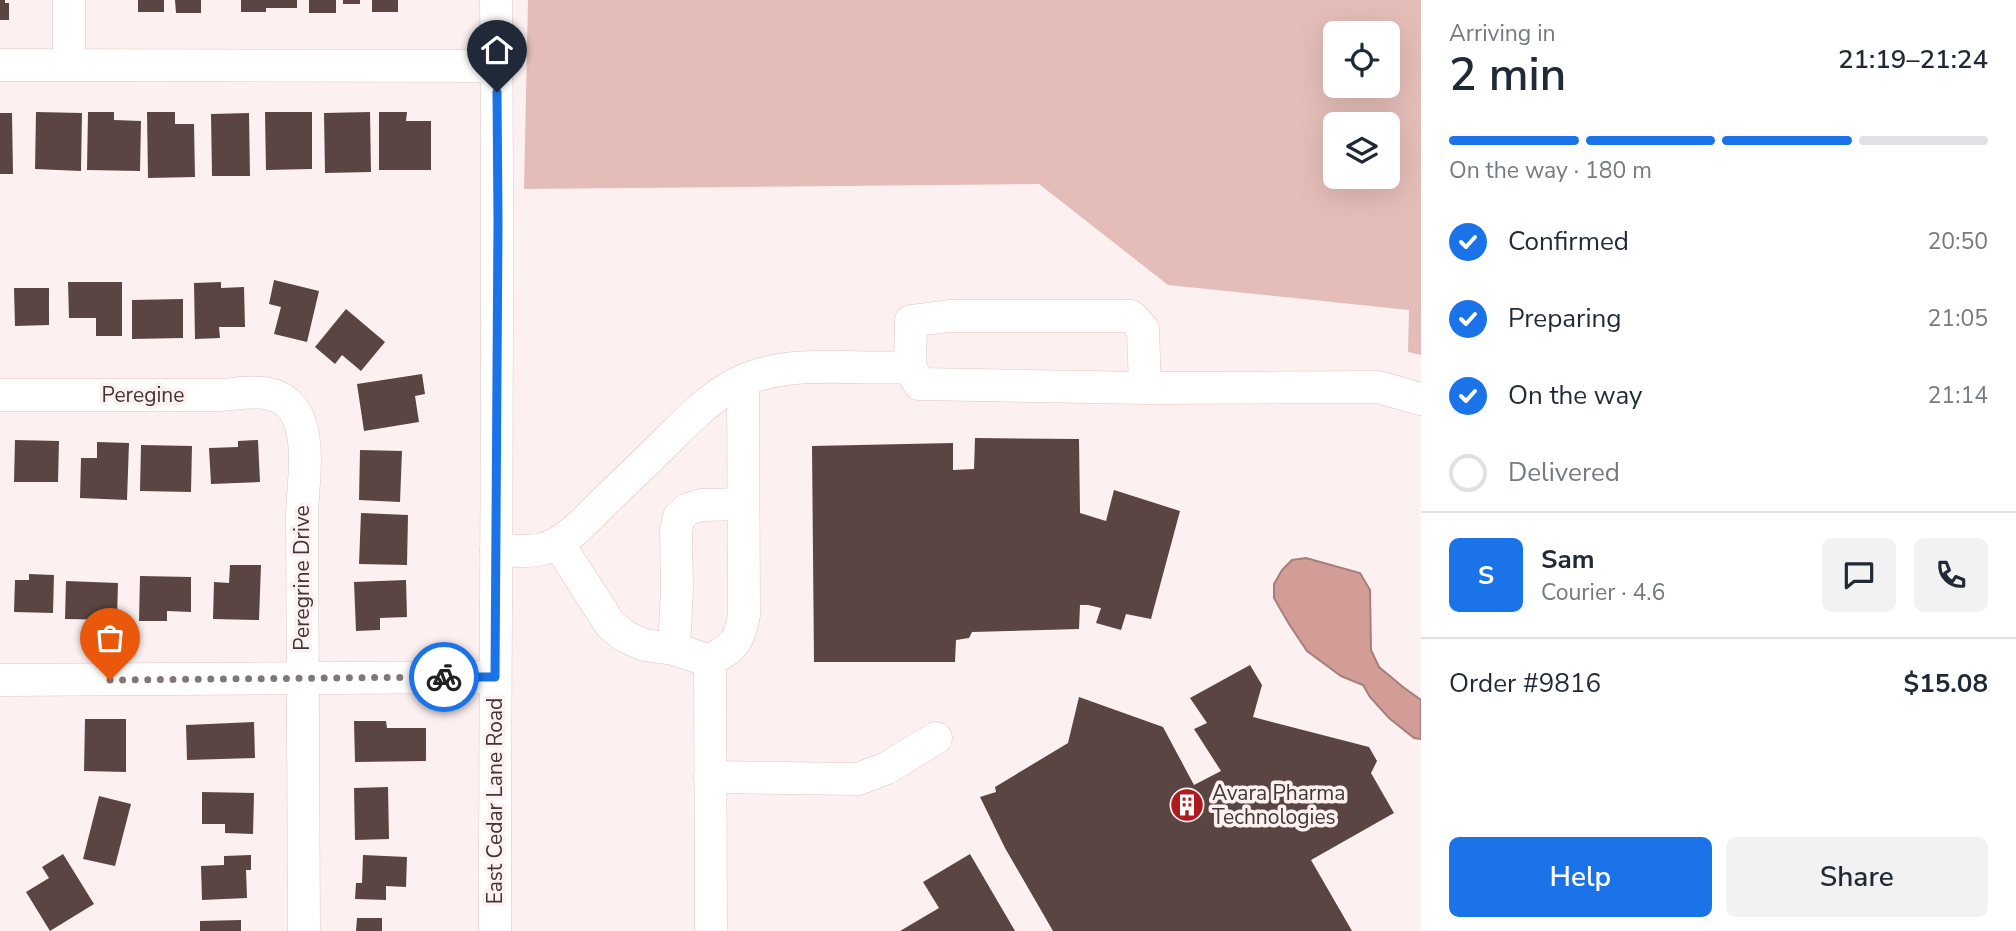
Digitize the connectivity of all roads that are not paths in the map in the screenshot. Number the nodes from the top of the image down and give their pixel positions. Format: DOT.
graph roads {
  1 [pos="69,0"];
  2 [pos="496,0"];
  3 [pos="0,65"];
  4 [pos="69,65"];
  5 [pos="497,66"];
  6 [pos="910,367"];
  7 [pos="743,381"];
  8 [pos="1145,388"];
  9 [pos="0,395"];
  10 [pos="1421,399"];
  11 [pos="284,400"];
  12 [pos="743,505"];
  13 [pos="558,543"];
  14 [pos="496,550"];
  15 [pos="674,649"];
  16 [pos="710,660"];
  17 [pos="495,677"];
  18 [pos="302,678"];
  19 [pos="0,680"];
  20 [pos="936,738"];
  21 [pos="710,777"];
  22 [pos="304,931"];
  23 [pos="495,931"];
  24 [pos="711,931"];
  1 -- 4 [label="street"];
  2 -- 5 [label="street, East Cedar Lane Road"];
  3 -- 4 [label="street"];
  4 -- 5 [label="street"];
  5 -- 14 [label="street, East Cedar Lane Road"];
  6 -- 7 [label="street"];
  6 -- 8 [label="street"];
  6 -- 8 [label="street"];
  7 -- 12 [label="street"];
  7 -- 13 [label="street"];
  8 -- 10 [label="street"];
  9 -- 11 [label="street, Peregine"];
  11 -- 18 [label="street, Peregrine Drive"];
  12 -- 15 [label="street"];
  12 -- 16 [label="street"];
  13 -- 14 [label="street"];
  13 -- 15 [label="street"];
  14 -- 17 [label="street, East Cedar Lane Road"];
  15 -- 16 [label="street"];
  16 -- 21 [label="street"];
  17 -- 18 [label="street"];
  17 -- 23 [label="street, East Cedar Lane Road"];
  18 -- 19 [label="street"];
  18 -- 22 [label="street, Peregrine Drive"];
  20 -- 21 [label="street"];
  21 -- 24 [label="street"];
}
